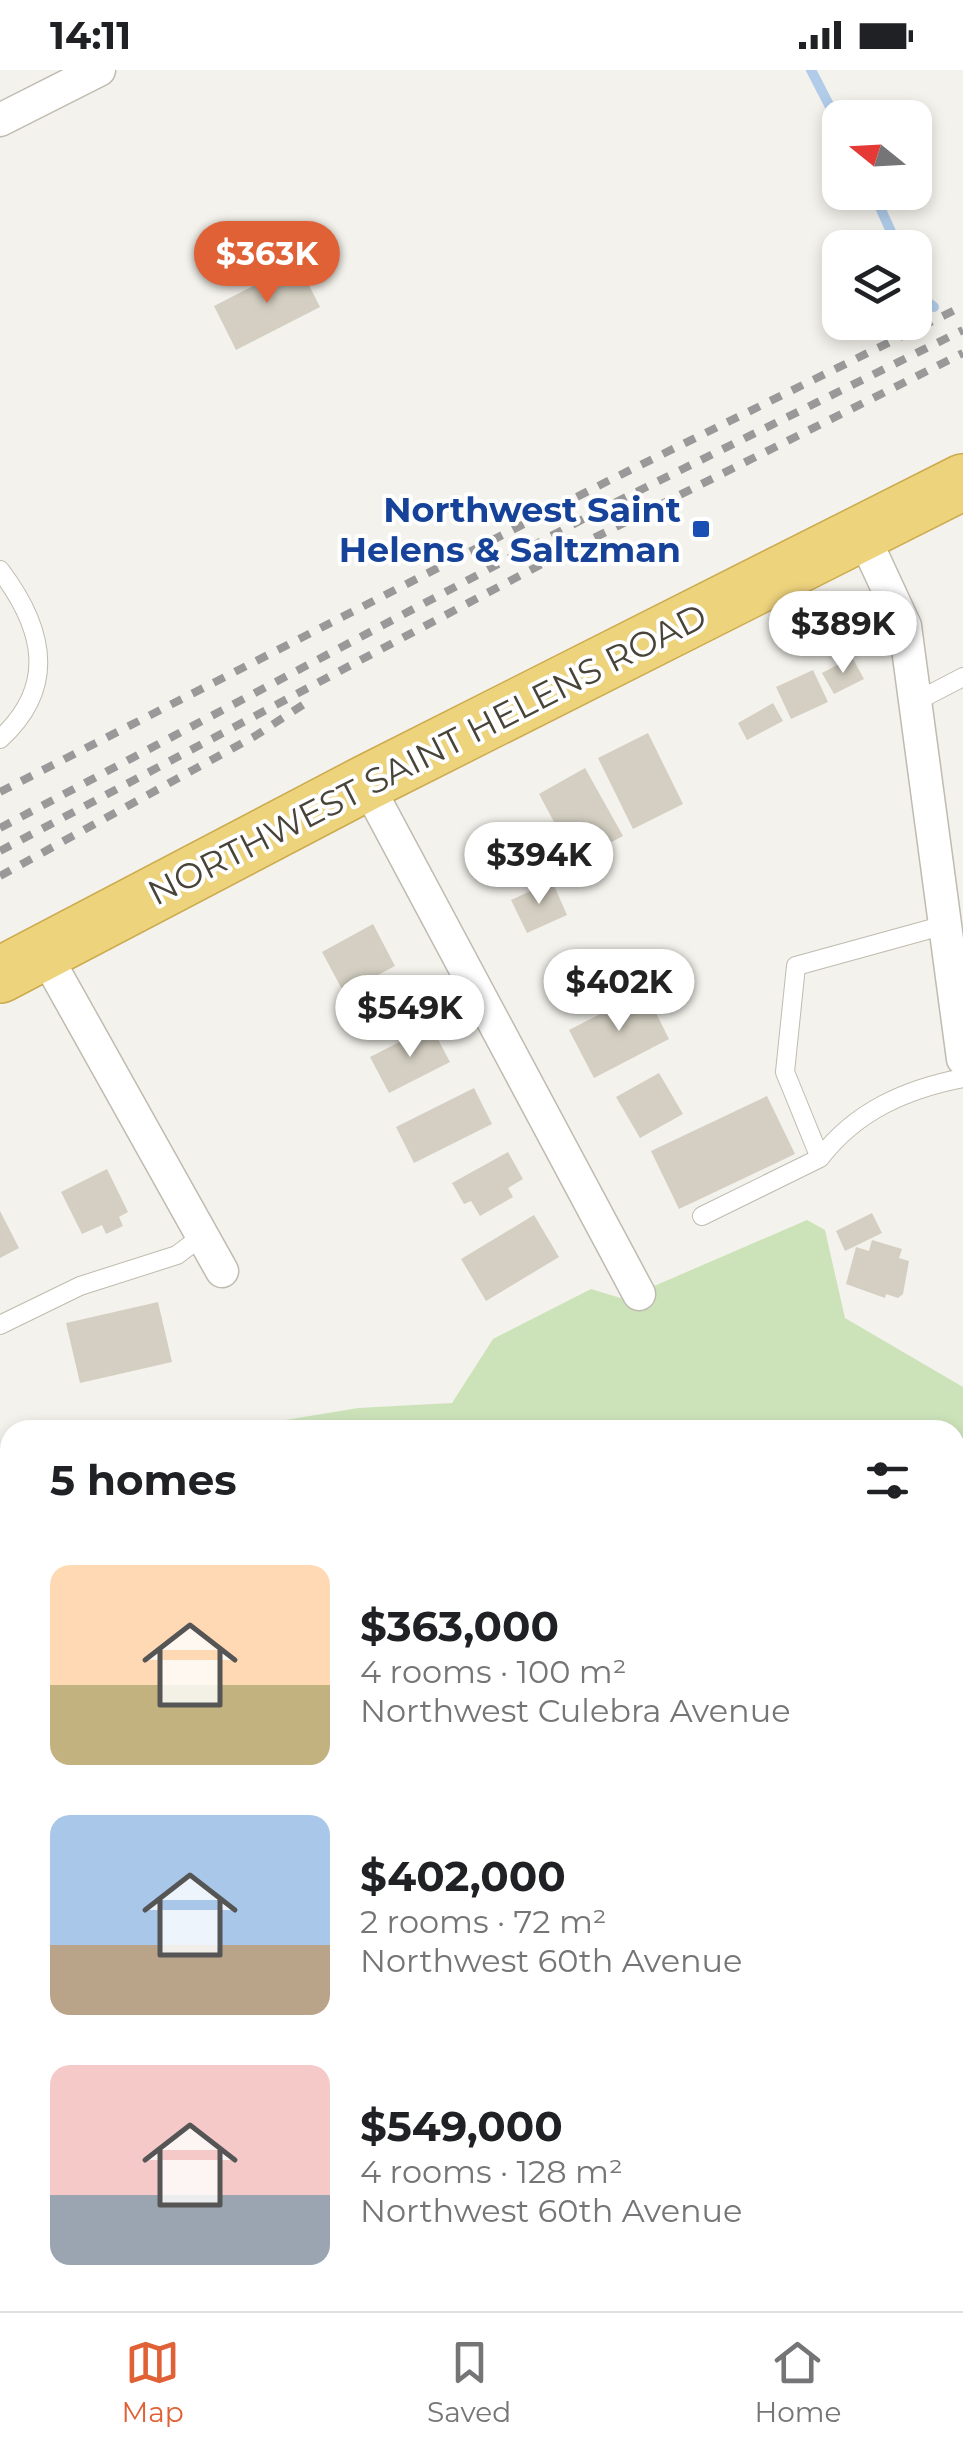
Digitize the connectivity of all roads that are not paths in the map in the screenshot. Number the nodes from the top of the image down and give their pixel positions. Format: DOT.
graph roads {
  1 [pos="100,70"];
  2 [pos="0,120"];
  3 [pos="963,482"];
  4 [pos="861,531"];
  5 [pos="0,570"];
  6 [pos="963,677"];
  7 [pos="915,702"];
  8 [pos="0,740"];
  9 [pos="366,783"];
  10 [pos="944,925"];
  11 [pos="22,963"];
  12 [pos="962,1041"];
  13 [pos="963,1078"];
  14 [pos="820,1158"];
  15 [pos="702,1216"];
  16 [pos="202,1236"];
  17 [pos="222,1271"];
  18 [pos="640,1294"];
  19 [pos="0,1324"];
  1 -- 2 [label="street"];
  3 -- 4 [label="highway, NORTHWEST SAINT HELENS ROAD"];
  4 -- 7 [label="street"];
  4 -- 9 [label="highway, NORTHWEST SAINT HELENS ROAD"];
  5 -- 8 [label="lane"];
  6 -- 7 [label="lane"];
  7 -- 10 [label="street"];
  9 -- 11 [label="highway, NORTHWEST SAINT HELENS ROAD"];
  9 -- 18 [label="street"];
  10 -- 12 [label="street"];
  10 -- 14 [label="lane"];
  11 -- 16 [label="street"];
  13 -- 14 [label="lane"];
  14 -- 15 [label="lane"];
  16 -- 17 [label="street"];
  16 -- 19 [label="lane"];
}
